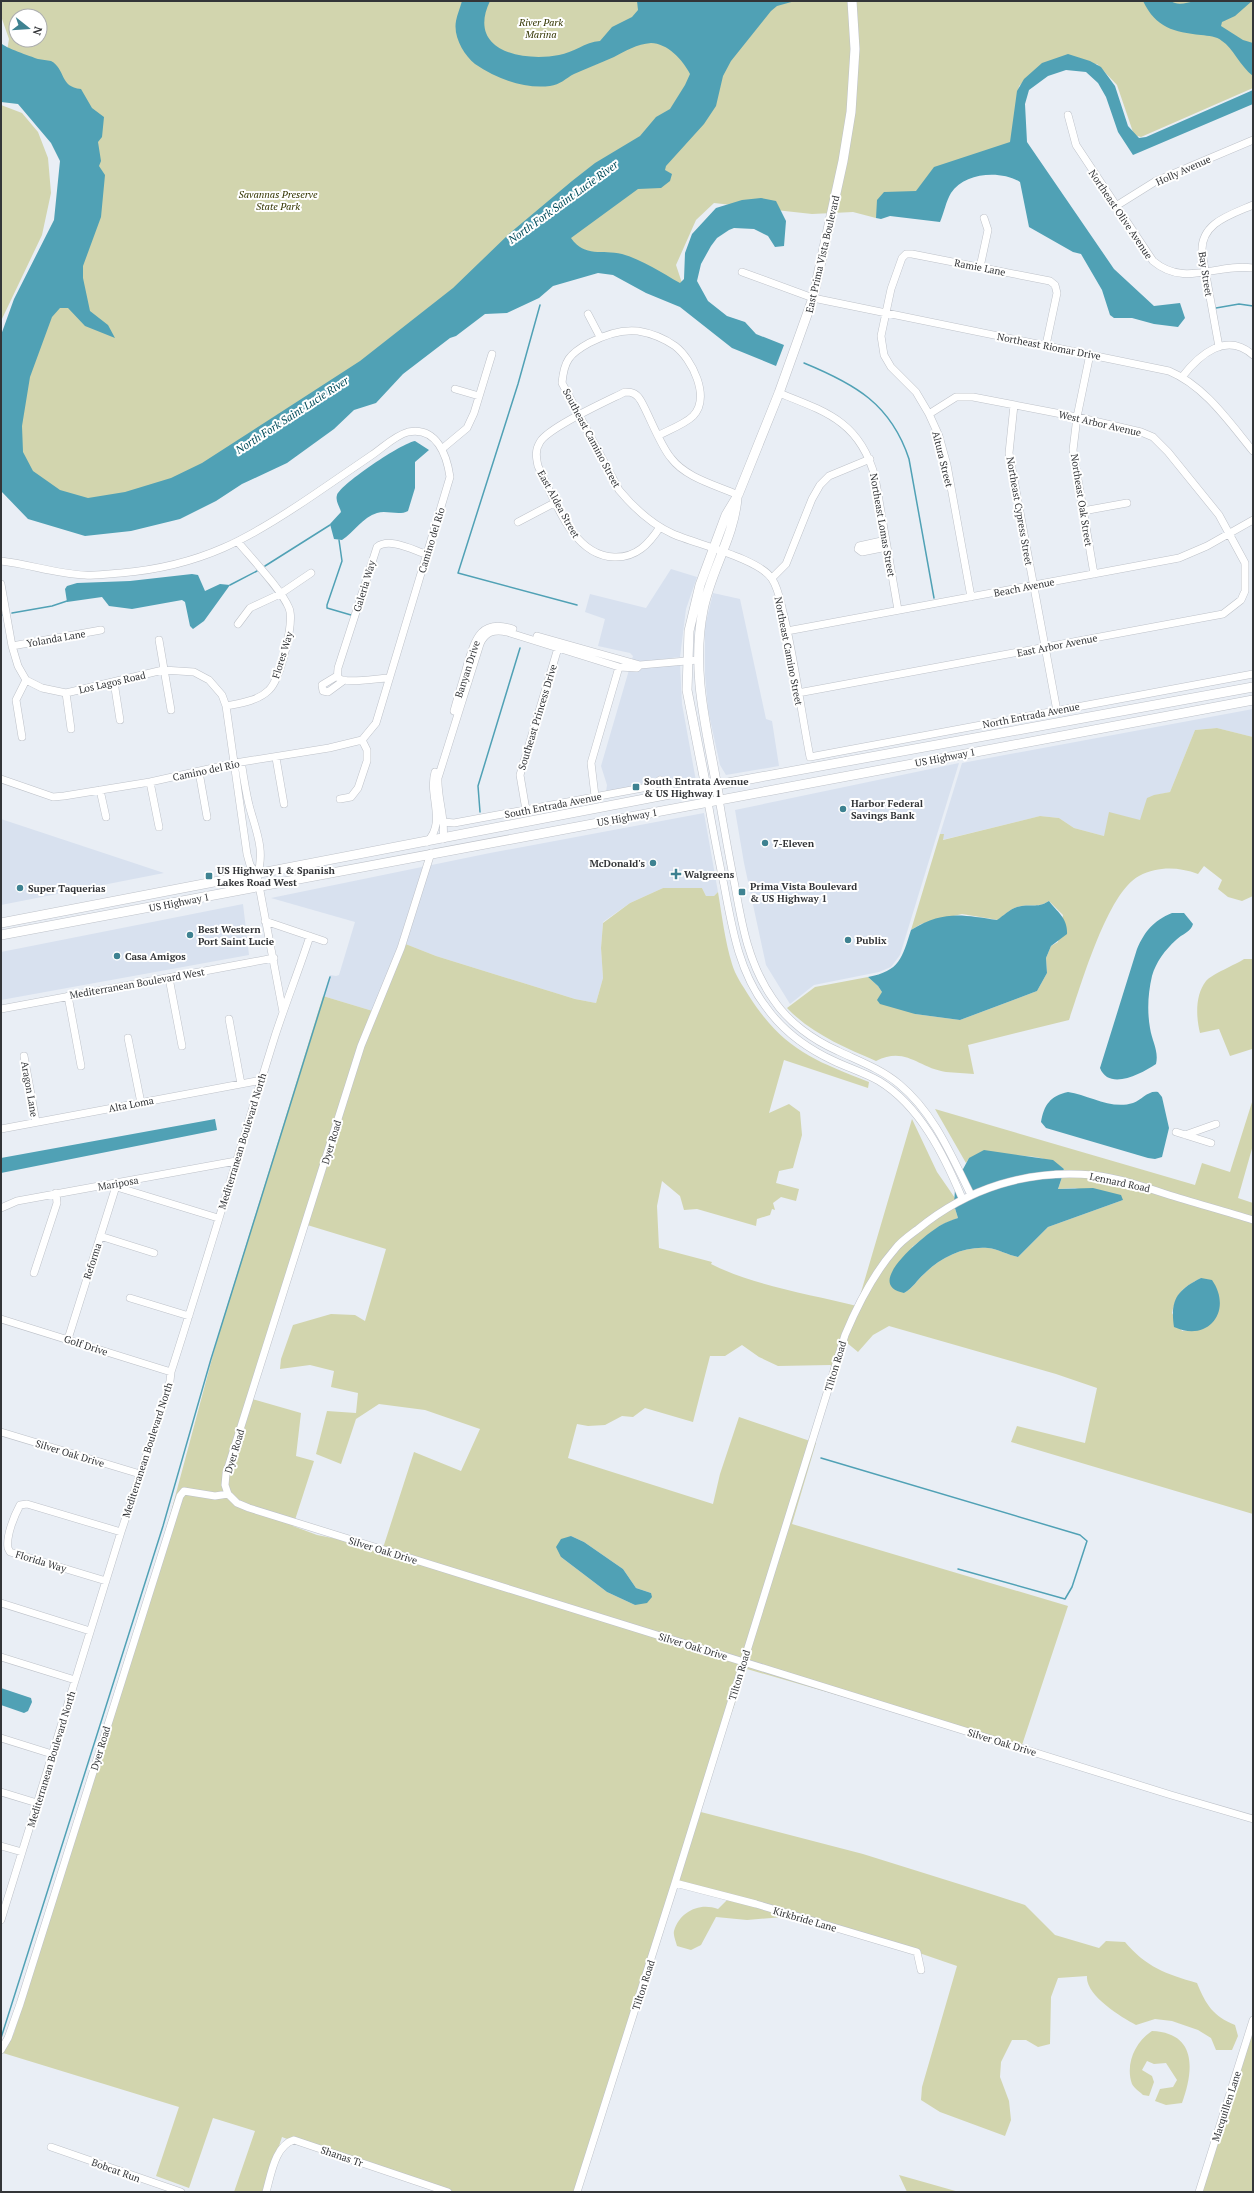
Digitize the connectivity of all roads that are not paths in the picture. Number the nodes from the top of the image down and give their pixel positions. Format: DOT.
graph roads {
  1 [pos="852,1"];
  2 [pos="1068,115"];
  3 [pos="1253,140"];
  4 [pos="1116,206"];
  5 [pos="1253,206"];
  6 [pos="984,218"];
  7 [pos="980,267"];
  8 [pos="1253,268"];
  9 [pos="742,272"];
  10 [pos="1206,272"];
  11 [pos="813,298"];
  12 [pos="886,313"];
  13 [pos="588,314"];
  14 [pos="600,337"];
  15 [pos="1046,345"];
  16 [pos="1219,346"];
  17 [pos="492,354"];
  18 [pos="1090,354"];
  19 [pos="1253,355"];
  20 [pos="1182,377"];
  21 [pos="455,389"];
  22 [pos="779,393"];
  23 [pos="479,396"];
  24 [pos="1014,405"];
  25 [pos="929,414"];
  26 [pos="579,416"];
  27 [pos="1077,417"];
  28 [pos="659,435"];
  29 [pos="443,448"];
  30 [pos="1253,451"];
  31 [pos="870,460"];
  32 [pos="738,494"];
  33 [pos="556,502"];
  34 [pos="1127,503"];
  35 [pos="1083,511"];
  36 [pos="1253,520"];
  37 [pos="518,522"];
  38 [pos="660,527"];
  39 [pos="1229,533"];
  40 [pos="238,542"];
  41 [pos="717,551"];
  42 [pos="426,554"];
  43 [pos="1,561"];
  44 [pos="310,573"];
  45 [pos="1094,574"];
  46 [pos="772,578"];
  47 [pos="1,584"];
  48 [pos="1033,586"];
  49 [pos="280,594"];
  50 [pos="971,597"];
  51 [pos="898,610"];
  52 [pos="238,624"];
  53 [pos="101,630"];
  54 [pos="787,632"];
  55 [pos="528,636"];
  56 [pos="159,640"];
  57 [pos="12,646"];
  58 [pos="1045,647"];
  59 [pos="558,648"];
  60 [pos="687,659"];
  61 [pos="698,660"];
  62 [pos="640,665"];
  63 [pos="619,667"];
  64 [pos="163,670"];
  65 [pos="1253,674"];
  66 [pos="389,678"];
  67 [pos="26,680"];
  68 [pos="114,682"];
  69 [pos="1253,687"];
  70 [pos="66,693"];
  71 [pos="798,693"];
  72 [pos="1253,700"];
  73 [pos="226,706"];
  74 [pos="171,710"];
  75 [pos="1057,710"];
  76 [pos="120,720"];
  77 [pos="1044,726"];
  78 [pos="71,729"];
  79 [pos="1024,730"];
  80 [pos="22,737"];
  81 [pos="362,740"];
  82 [pos="1029,741"];
  83 [pos="1006,746"];
  84 [pos="810,757"];
  85 [pos="276,758"];
  86 [pos="235,764"];
  87 [pos="199,772"];
  88 [pos="1,779"];
  89 [pos="150,782"];
  90 [pos="716,786"];
  91 [pos="706,788"];
  92 [pos="100,790"];
  93 [pos="676,793"];
  94 [pos="595,796"];
  95 [pos="340,798"];
  96 [pos="719,799"];
  97 [pos="708,802"];
  98 [pos="284,804"];
  99 [pos="526,810"];
  100 [pos="439,811"];
  101 [pos="585,811"];
  102 [pos="106,817"];
  103 [pos="207,817"];
  104 [pos="444,822"];
  105 [pos="159,827"];
  106 [pos="458,836"];
  107 [pos="443,839"];
  108 [pos="427,842"];
  109 [pos="431,853"];
  110 [pos="414,857"];
  111 [pos="257,875"];
  112 [pos="259,887"];
  113 [pos="57,912"];
  114 [pos="36,916"];
  115 [pos="265,921"];
  116 [pos="1,923"];
  117 [pos="42,928"];
  118 [pos="24,931"];
  119 [pos="1,935"];
  120 [pos="310,936"];
  121 [pos="324,941"];
  122 [pos="274,958"];
  123 [pos="169,978"];
  124 [pos="68,996"];
  125 [pos="1,1009"];
  126 [pos="283,1014"];
  127 [pos="229,1019"];
  128 [pos="128,1038"];
  129 [pos="182,1046"];
  130 [pos="24,1056"];
  131 [pos="81,1066"];
  132 [pos="885,1074"];
  133 [pos="262,1080"];
  134 [pos="879,1082"];
  135 [pos="241,1084"];
  136 [pos="140,1103"];
  137 [pos="36,1122"];
  138 [pos="1216,1124"];
  139 [pos="1,1129"];
  140 [pos="1176,1132"];
  141 [pos="1185,1135"];
  142 [pos="1212,1143"];
  143 [pos="236,1161"];
  144 [pos="116,1183"];
  145 [pos="56,1194"];
  146 [pos="971,1195"];
  147 [pos="962,1198"];
  148 [pos="1,1208"];
  149 [pos="218,1218"];
  150 [pos="1253,1220"];
  151 [pos="100,1236"];
  152 [pos="154,1253"];
  153 [pos="34,1273"];
  154 [pos="130,1298"];
  155 [pos="189,1316"];
  156 [pos="1,1319"];
  157 [pos="68,1339"];
  158 [pos="171,1372"];
  159 [pos="1,1432"];
  160 [pos="140,1474"];
  161 [pos="228,1494"];
  162 [pos="121,1532"];
  163 [pos="106,1581"];
  164 [pos="1,1603"];
  165 [pos="90,1631"];
  166 [pos="1,1657"];
  167 [pos="743,1662"];
  168 [pos="75,1680"];
  169 [pos="1,1738"];
  170 [pos="52,1754"];
  171 [pos="1,1792"];
  172 [pos="37,1803"];
  173 [pos="1253,1818"];
  174 [pos="1,1846"];
  175 [pos="22,1852"];
  176 [pos="675,1883"];
  177 [pos="1,1920"];
  178 [pos="921,1970"];
  179 [pos="1253,2020"];
  180 [pos="1,2050"];
  181 [pos="51,2147"];
  182 [pos="180,2192"];
  183 [pos="266,2192"];
  184 [pos="448,2192"];
  185 [pos="577,2192"];
  186 [pos="1199,2192"];
  1 -- 11 [label="main road, East Prima Vista Boulevard"];
  2 -- 4 [label="street, Northeast Olive Avenue"];
  3 -- 4 [label="street, Holly Avenue"];
  4 -- 10 [label="street, Northeast Olive Avenue"];
  5 -- 10 [label="street, Bay Street"];
  6 -- 7 [label="street"];
  7 -- 12 [label="street, Ramie Lane"];
  7 -- 15 [label="street, Ramie Lane"];
  8 -- 10 [label="street, Northeast Olive Avenue"];
  9 -- 11 [label="street, Northeast Riomar Drive"];
  10 -- 16 [label="street, Bay Street"];
  11 -- 12 [label="street, Northeast Riomar Drive"];
  11 -- 22 [label="main road, East Prima Vista Boulevard"];
  12 -- 15 [label="street, Northeast Riomar Drive"];
  12 -- 25 [label="street, Altura Street"];
  13 -- 14 [label="street"];
  14 -- 26 [label="street, Southeast Camino Street"];
  14 -- 28 [label="street, Southeast Camino Street"];
  15 -- 18 [label="street, Northeast Riomar Drive"];
  16 -- 19 [label="street"];
  16 -- 20 [label="street"];
  17 -- 23 [label="street"];
  18 -- 20 [label="street, Northeast Riomar Drive"];
  18 -- 27 [label="street, Northeast Oak Street"];
  20 -- 30 [label="street, Northeast Riomar Drive"];
  21 -- 23 [label="street"];
  22 -- 31 [label="street, Northeast Lomas Street"];
  22 -- 32 [label="main road, East Prima Vista Boulevard"];
  23 -- 29 [label="street"];
  24 -- 25 [label="street, West Arbor Avenue"];
  24 -- 27 [label="street, West Arbor Avenue"];
  24 -- 48 [label="street, Northeast Cypress Street"];
  25 -- 50 [label="street, Altura Street"];
  26 -- 28 [label="street, East Aldea Street"];
  26 -- 33 [label="street, East Aldea Street"];
  26 -- 38 [label="street, Southeast Camino Street"];
  27 -- 35 [label="street, Northeast Oak Street"];
  27 -- 39 [label="street, West Arbor Avenue"];
  28 -- 32 [label="street"];
  29 -- 40 [label="street"];
  29 -- 42 [label="street, Camino del Rio"];
  31 -- 46 [label="street"];
  31 -- 51 [label="street, Northeast Lomas Street"];
  32 -- 41 [label="main road, East Prima Vista Boulevard"];
  33 -- 37 [label="street"];
  33 -- 38 [label="street, East Aldea Street"];
  34 -- 35 [label="street"];
  35 -- 45 [label="street, Northeast Oak Street"];
  36 -- 39 [label="street, Beach Avenue"];
  38 -- 41 [label="street, Southeast Camino Street"];
  39 -- 45 [label="street, Beach Avenue"];
  39 -- 58 [label="street, East Arbor Avenue"];
  40 -- 43 [label="street"];
  40 -- 49 [label="street, Flores Way"];
  41 -- 46 [label="street"];
  41 -- 60 [label="main road, East Prima Vista Boulevard"];
  41 -- 61 [label="main road, East Prima Vista Boulevard"];
  42 -- 66 [label="street, Camino del Rio"];
  42 -- 66 [label="street, Galeria Way"];
  44 -- 49 [label="street"];
  45 -- 48 [label="street, Beach Avenue"];
  46 -- 54 [label="street, Northeast Camino Street"];
  47 -- 57 [label="street"];
  48 -- 50 [label="street, Beach Avenue"];
  48 -- 58 [label="street, Northeast Cypress Street"];
  49 -- 52 [label="street"];
  49 -- 73 [label="street, Flores Way"];
  50 -- 51 [label="street, Beach Avenue"];
  51 -- 54 [label="street, Beach Avenue"];
  53 -- 57 [label="street, Yolanda Lane"];
  54 -- 71 [label="street, Northeast Camino Street"];
  55 -- 59 [label="street, Banyan Drive"];
  55 -- 62 [label="street, Banyan Drive"];
  55 -- 100 [label="street, Banyan Drive"];
  56 -- 64 [label="street"];
  57 -- 67 [label="street"];
  58 -- 71 [label="street, East Arbor Avenue"];
  58 -- 75 [label="street, Northeast Cypress Street"];
  59 -- 63 [label="street, Banyan Drive"];
  59 -- 99 [label="street, Southeast Princess Drive"];
  60 -- 61 [label="street, Banyan Drive"];
  60 -- 62 [label="street, Banyan Drive"];
  60 -- 91 [label="main road, East Prima Vista Boulevard"];
  61 -- 90 [label="main road, East Prima Vista Boulevard"];
  62 -- 63 [label="street, Banyan Drive"];
  63 -- 94 [label="street"];
  64 -- 68 [label="street, Los Lagos Road"];
  64 -- 73 [label="street, Los Lagos Road"];
  64 -- 74 [label="street"];
  65 -- 75 [label="street, North Entrada Avenue"];
  66 -- 81 [label="street, Camino del Rio"];
  67 -- 70 [label="street, Los Lagos Road"];
  67 -- 80 [label="street"];
  68 -- 70 [label="street, Los Lagos Road"];
  68 -- 76 [label="street"];
  69 -- 77 [label="main road, US Highway 1"];
  70 -- 78 [label="street"];
  71 -- 84 [label="street, Northeast Camino Street"];
  72 -- 82 [label="main road, US Highway 1"];
  73 -- 86 [label="street, Los Lagos Road"];
  75 -- 84 [label="street, North Entrada Avenue"];
  77 -- 79 [label="main road, US Highway 1"];
  77 -- 82 [label="main road"];
  79 -- 83 [label="main road"];
  79 -- 90 [label="main road, US Highway 1"];
  81 -- 85 [label="street, Camino del Rio"];
  81 -- 95 [label="street"];
  82 -- 83 [label="main road, US Highway 1"];
  83 -- 96 [label="main road, US Highway 1"];
  85 -- 86 [label="street, Camino del Rio"];
  85 -- 98 [label="street"];
  86 -- 87 [label="street, Camino del Rio"];
  86 -- 111 [label="street, Los Lagos Road"];
  86 -- 111 [label="street, Los Lagos Road"];
  87 -- 89 [label="street, Camino del Rio"];
  87 -- 103 [label="street"];
  88 -- 92 [label="street, Camino del Rio"];
  89 -- 92 [label="street, Camino del Rio"];
  89 -- 105 [label="street"];
  90 -- 91 [label="main road, US Highway 1"];
  90 -- 96 [label="main road, East Prima Vista Boulevard"];
  91 -- 93 [label="main road, US Highway 1"];
  91 -- 97 [label="main road, East Prima Vista Boulevard"];
  92 -- 102 [label="street"];
  93 -- 94 [label="street, South Entrada Avenue"];
  93 -- 101 [label="main road, US Highway 1"];
  94 -- 99 [label="street, South Entrada Avenue"];
  94 -- 101 [label="street"];
  96 -- 97 [label="main road, US Highway 1"];
  96 -- 132 [label="street, East Prima Vista Boulevard"];
  97 -- 109 [label="main road, US Highway 1"];
  97 -- 134 [label="street, East Prima Vista Boulevard"];
  99 -- 104 [label="street, South Entrada Avenue"];
  100 -- 104 [label="street, Banyan Drive"];
  100 -- 108 [label="street, Banyan Drive"];
  101 -- 106 [label="main road, US Highway 1"];
  104 -- 107 [label="street, Banyan Drive"];
  106 -- 107 [label="main road, US Highway 1"];
  106 -- 109 [label="main road"];
  107 -- 108 [label="main road, US Highway 1"];
  107 -- 110 [label="main road"];
  108 -- 111 [label="main road, US Highway 1"];
  109 -- 110 [label="main road, US Highway 1"];
  109 -- 161 [label="street, Dyer Road"];
  110 -- 112 [label="main road, US Highway 1"];
  111 -- 112 [label="street"];
  111 -- 113 [label="main road, US Highway 1"];
  112 -- 115 [label="street"];
  112 -- 117 [label="main road, US Highway 1"];
  113 -- 114 [label="main road, US Highway 1"];
  113 -- 117 [label="main road"];
  114 -- 116 [label="main road, US Highway 1"];
  114 -- 118 [label="main road"];
  115 -- 120 [label="street"];
  115 -- 122 [label="street"];
  117 -- 118 [label="main road, US Highway 1"];
  118 -- 119 [label="main road, US Highway 1"];
  120 -- 121 [label="street"];
  120 -- 126 [label="street, Mediterranean Boulevard North"];
  122 -- 123 [label="street, Mediterranean Boulevard West"];
  122 -- 126 [label="street"];
  123 -- 124 [label="street, Mediterranean Boulevard West"];
  123 -- 129 [label="street"];
  124 -- 125 [label="street, Mediterranean Boulevard West"];
  124 -- 131 [label="street"];
  126 -- 133 [label="street, Mediterranean Boulevard North"];
  127 -- 135 [label="street"];
  128 -- 136 [label="street"];
  130 -- 137 [label="street, Aragon Lane"];
  132 -- 134 [label="street"];
  132 -- 146 [label="street, East Prima Vista Boulevard"];
  133 -- 135 [label="street, Alta Loma"];
  133 -- 143 [label="street, Mediterranean Boulevard North"];
  134 -- 147 [label="street, East Prima Vista Boulevard"];
  135 -- 136 [label="street, Alta Loma"];
  136 -- 137 [label="street, Alta Loma"];
  137 -- 139 [label="street, Alta Loma"];
  138 -- 141 [label="street"];
  140 -- 141 [label="street"];
  141 -- 142 [label="street"];
  143 -- 144 [label="street, Mariposa"];
  143 -- 149 [label="street, Mediterranean Boulevard North"];
  144 -- 145 [label="street, Mariposa"];
  144 -- 149 [label="street"];
  144 -- 151 [label="street, Reforma"];
  145 -- 148 [label="street, Mariposa"];
  145 -- 153 [label="street"];
  146 -- 147 [label="street, Lennard Road"];
  146 -- 150 [label="street, Lennard Road"];
  147 -- 167 [label="street, Tilton Road"];
  149 -- 155 [label="street, Mediterranean Boulevard North"];
  151 -- 152 [label="street"];
  151 -- 157 [label="street, Reforma"];
  154 -- 155 [label="street"];
  155 -- 158 [label="street, Mediterranean Boulevard North"];
  156 -- 157 [label="street, Golf Drive"];
  157 -- 158 [label="street, Golf Drive"];
  158 -- 160 [label="street, Mediterranean Boulevard North"];
  159 -- 160 [label="street, Silver Oak Drive"];
  160 -- 162 [label="street, Mediterranean Boulevard North"];
  161 -- 167 [label="street, Silver Oak Drive"];
  161 -- 180 [label="street, Dyer Road"];
  162 -- 163 [label="street, Mediterranean Boulevard North"];
  162 -- 163 [label="street, Florida Way"];
  163 -- 165 [label="street, Mediterranean Boulevard North"];
  164 -- 165 [label="street"];
  165 -- 168 [label="street, Mediterranean Boulevard North"];
  166 -- 168 [label="street"];
  167 -- 173 [label="street, Silver Oak Drive"];
  167 -- 176 [label="street, Tilton Road"];
  168 -- 170 [label="street, Mediterranean Boulevard North"];
  169 -- 170 [label="street"];
  170 -- 172 [label="street, Mediterranean Boulevard North"];
  171 -- 172 [label="street"];
  172 -- 175 [label="street, Mediterranean Boulevard North"];
  174 -- 175 [label="street"];
  175 -- 177 [label="street, Mediterranean Boulevard North"];
  176 -- 178 [label="street, Kirkbride Lane"];
  176 -- 185 [label="street, Tilton Road"];
  179 -- 186 [label="street, Macquillen Lane"];
  181 -- 182 [label="street, Bobcat Run"];
  183 -- 184 [label="street, Shanas Tr"];
}
